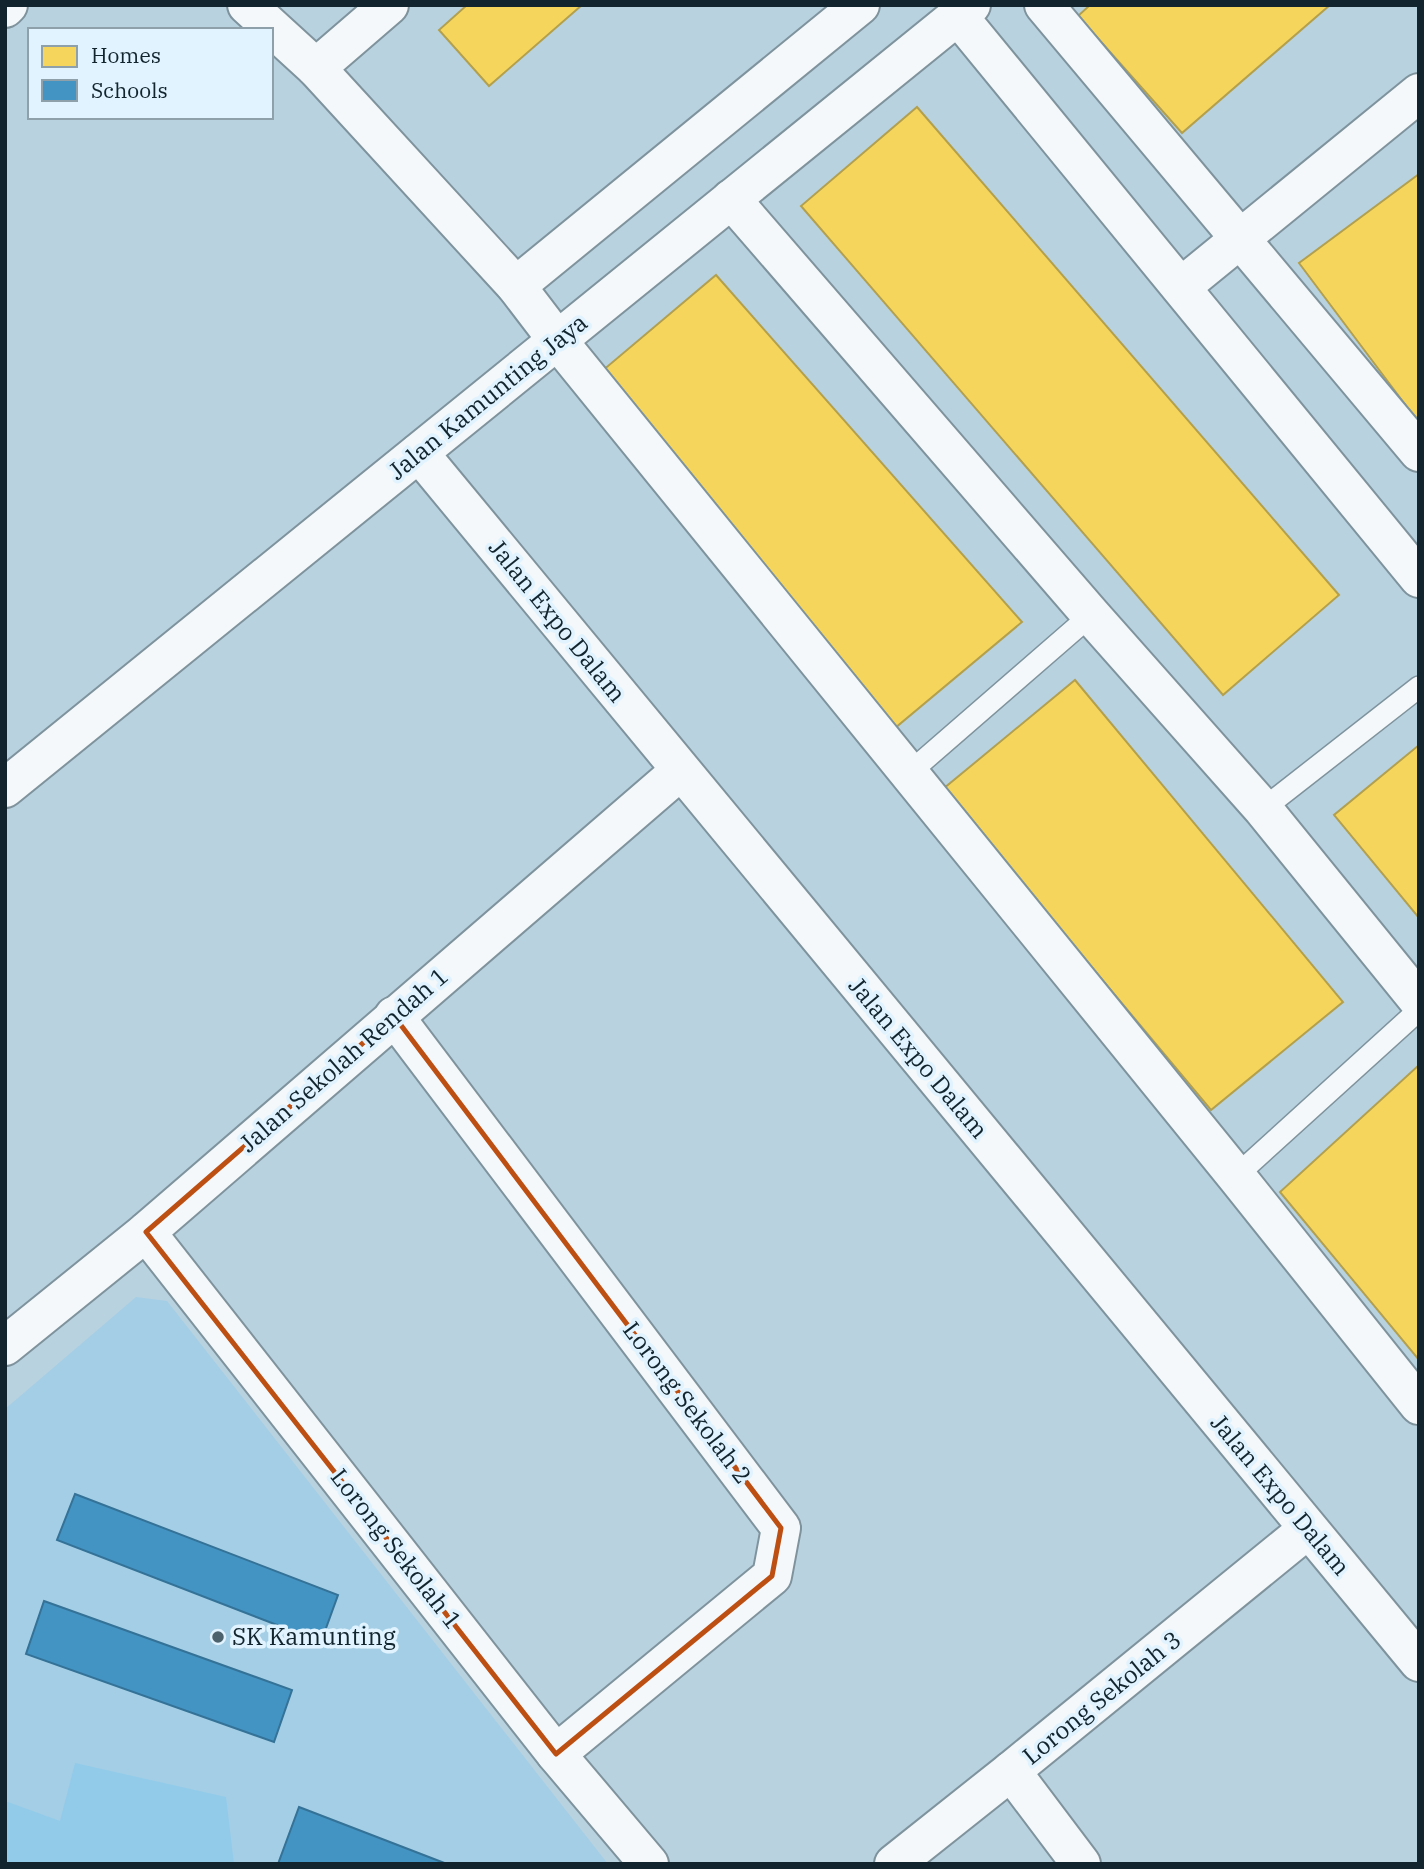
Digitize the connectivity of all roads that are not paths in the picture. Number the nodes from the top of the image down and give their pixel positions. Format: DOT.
graph roads {
  1 [pos="247,5"];
  2 [pos="860,5"];
  3 [pos="383,7"];
  4 [pos="965,10"];
  5 [pos="1060,11"];
  6 [pos="272,28"];
  7 [pos="273,29"];
  8 [pos="316,68"];
  9 [pos="1419,93"];
  10 [pos="731,199"];
  11 [pos="1240,239"];
  12 [pos="516,286"];
  13 [pos="1181,287"];
  14 [pos="558,341"];
  15 [pos="1419,452"];
  16 [pos="419,453"];
  17 [pos="1419,578"];
  18 [pos="1091,615"];
  19 [pos="1419,687"];
  20 [pos="680,771"];
  21 [pos="909,773"];
  22 [pos="5,788"];
  23 [pos="1263,808"];
  24 [pos="1419,1001"];
  25 [pos="1419,1010"];
  26 [pos="394,1016"];
  27 [pos="1236,1176"];
  28 [pos="146,1232"];
  29 [pos="5,1346"];
  30 [pos="1419,1405"];
  31 [pos="1308,1529"];
  32 [pos="1419,1662"];
  33 [pos="556,1754"];
  34 [pos="1011,1771"];
  35 [pos="649,1864"];
  36 [pos="894,1864"];
  37 [pos="1081,1864"];
  1 -- 6 [label="street"];
  2 -- 12 [label="street"];
  3 -- 8 [label="street"];
  4 -- 10 [label="street, Jalan Kamunting Jaya"];
  4 -- 13 [label="street"];
  5 -- 11 [label="street"];
  7 -- 8 [label="street"];
  8 -- 12 [label="street"];
  9 -- 11 [label="street"];
  10 -- 14 [label="street, Jalan Kamunting Jaya"];
  10 -- 18 [label="street"];
  11 -- 13 [label="street"];
  11 -- 15 [label="street"];
  12 -- 14 [label="street"];
  13 -- 17 [label="street"];
  14 -- 16 [label="street, Jalan Kamunting Jaya"];
  14 -- 21 [label="street"];
  16 -- 20 [label="street, Jalan Expo Dalam"];
  16 -- 22 [label="street, Jalan Kamunting Jaya"];
  18 -- 21 [label="lane"];
  18 -- 23 [label="street"];
  19 -- 23 [label="lane"];
  20 -- 26 [label="street, Jalan Sekolah Rendah 1"];
  20 -- 31 [label="street, Jalan Expo Dalam"];
  21 -- 27 [label="street"];
  23 -- 24 [label="street"];
  25 -- 27 [label="lane"];
  26 -- 28 [label="street, Jalan Sekolah Rendah 1"];
  26 -- 33 [label="street, Lorong Sekolah 2"];
  27 -- 30 [label="street"];
  28 -- 29 [label="street, Jalan Sekolah Rendah 1"];
  28 -- 33 [label="street, Lorong Sekolah 1"];
  31 -- 32 [label="street, Jalan Expo Dalam"];
  31 -- 34 [label="street, Lorong Sekolah 3"];
  33 -- 35 [label="street, Lorong Sekolah 1"];
  34 -- 36 [label="street, Lorong Sekolah 3"];
  34 -- 37 [label="street"];
}
